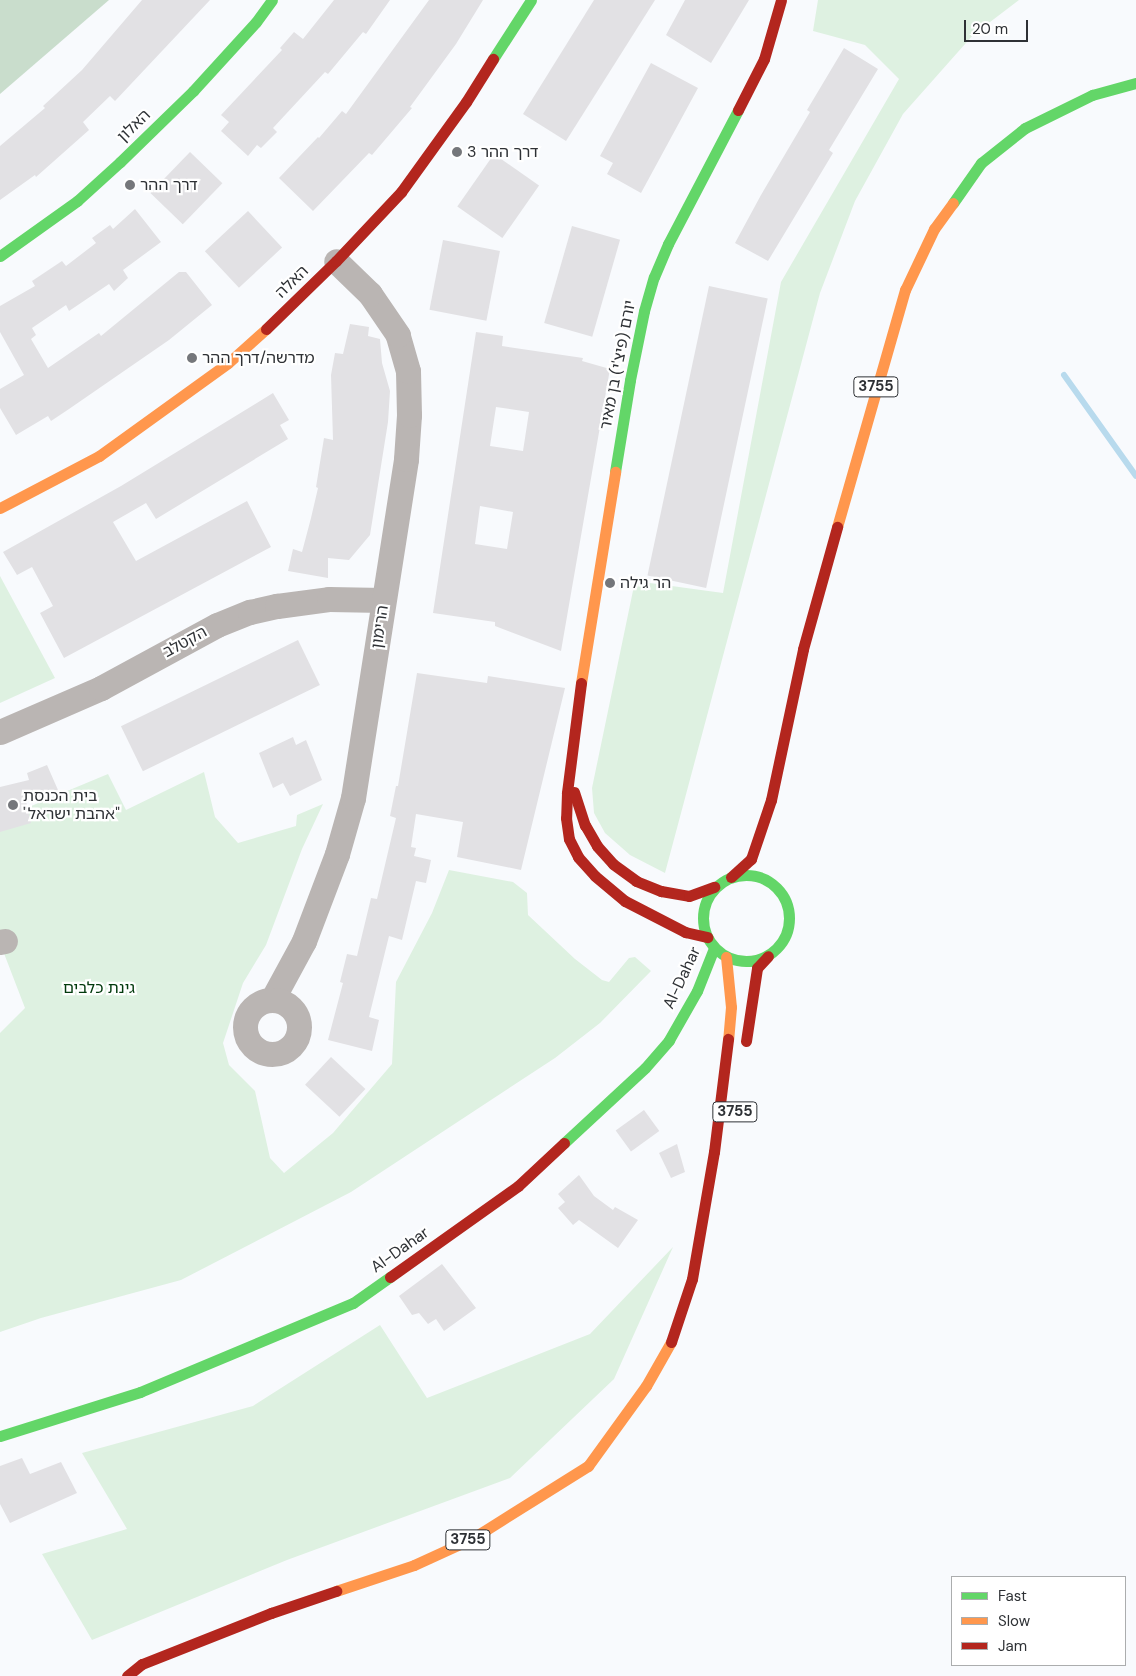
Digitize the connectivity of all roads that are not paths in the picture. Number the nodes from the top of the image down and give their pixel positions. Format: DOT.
graph roads {
  1 [pos="272,0"];
  2 [pos="531,0"];
  3 [pos="781,0"];
  4 [pos="1136,83"];
  5 [pos="0,256"];
  6 [pos="336,262"];
  7 [pos="0,508"];
  8 [pos="384,600"];
  9 [pos="0,732"];
  10 [pos="570,762"];
  11 [pos="771,800"];
  12 [pos="767,848"];
  13 [pos="766,863"];
  14 [pos="731,877"];
  15 [pos="768,880"];
  16 [pos="714,887"];
  17 [pos="707,938"];
  18 [pos="714,948"];
  19 [pos="726,956"];
  20 [pos="768,956"];
  21 [pos="272,1000"];
  22 [pos="745,1049"];
  23 [pos="722,1179"];
  24 [pos="695,1269"];
  25 [pos="0,1436"];
  26 [pos="127,1676"];
  1 -- 5 [label="street, האלון"];
  2 -- 6 [label="street, האלה"];
  3 -- 10 [label="street, יורם (פיצ'י) בן מאיר"];
  4 -- 11 [label="street, 3755"];
  6 -- 7 [label="street, האלה"];
  6 -- 8 [label="street, הרימון"];
  8 -- 9 [label="street, הקטלב"];
  8 -- 21 [label="street, הרימון"];
  10 -- 16 [label="street, יורם (פיצ'י) בן מאיר"];
  10 -- 17 [label="street, יורם (פיצ'י) בן מאיר"];
  11 -- 12 [label="street, 3755"];
  11 -- 14 [label="street, 3755"];
  13 -- 15 [label="street"];
  14 -- 15 [label="street, 3755"];
  14 -- 16 [label="street, 3755"];
  15 -- 20 [label="street"];
  16 -- 17 [label="street"];
  17 -- 18 [label="street"];
  18 -- 19 [label="street"];
  18 -- 25 [label="street, Al-Dahar"];
  19 -- 20 [label="street"];
  19 -- 24 [label="street, 3755"];
  20 -- 22 [label="street"];
  23 -- 24 [label="street, 3755"];
  24 -- 26 [label="street, 3755"];
}
